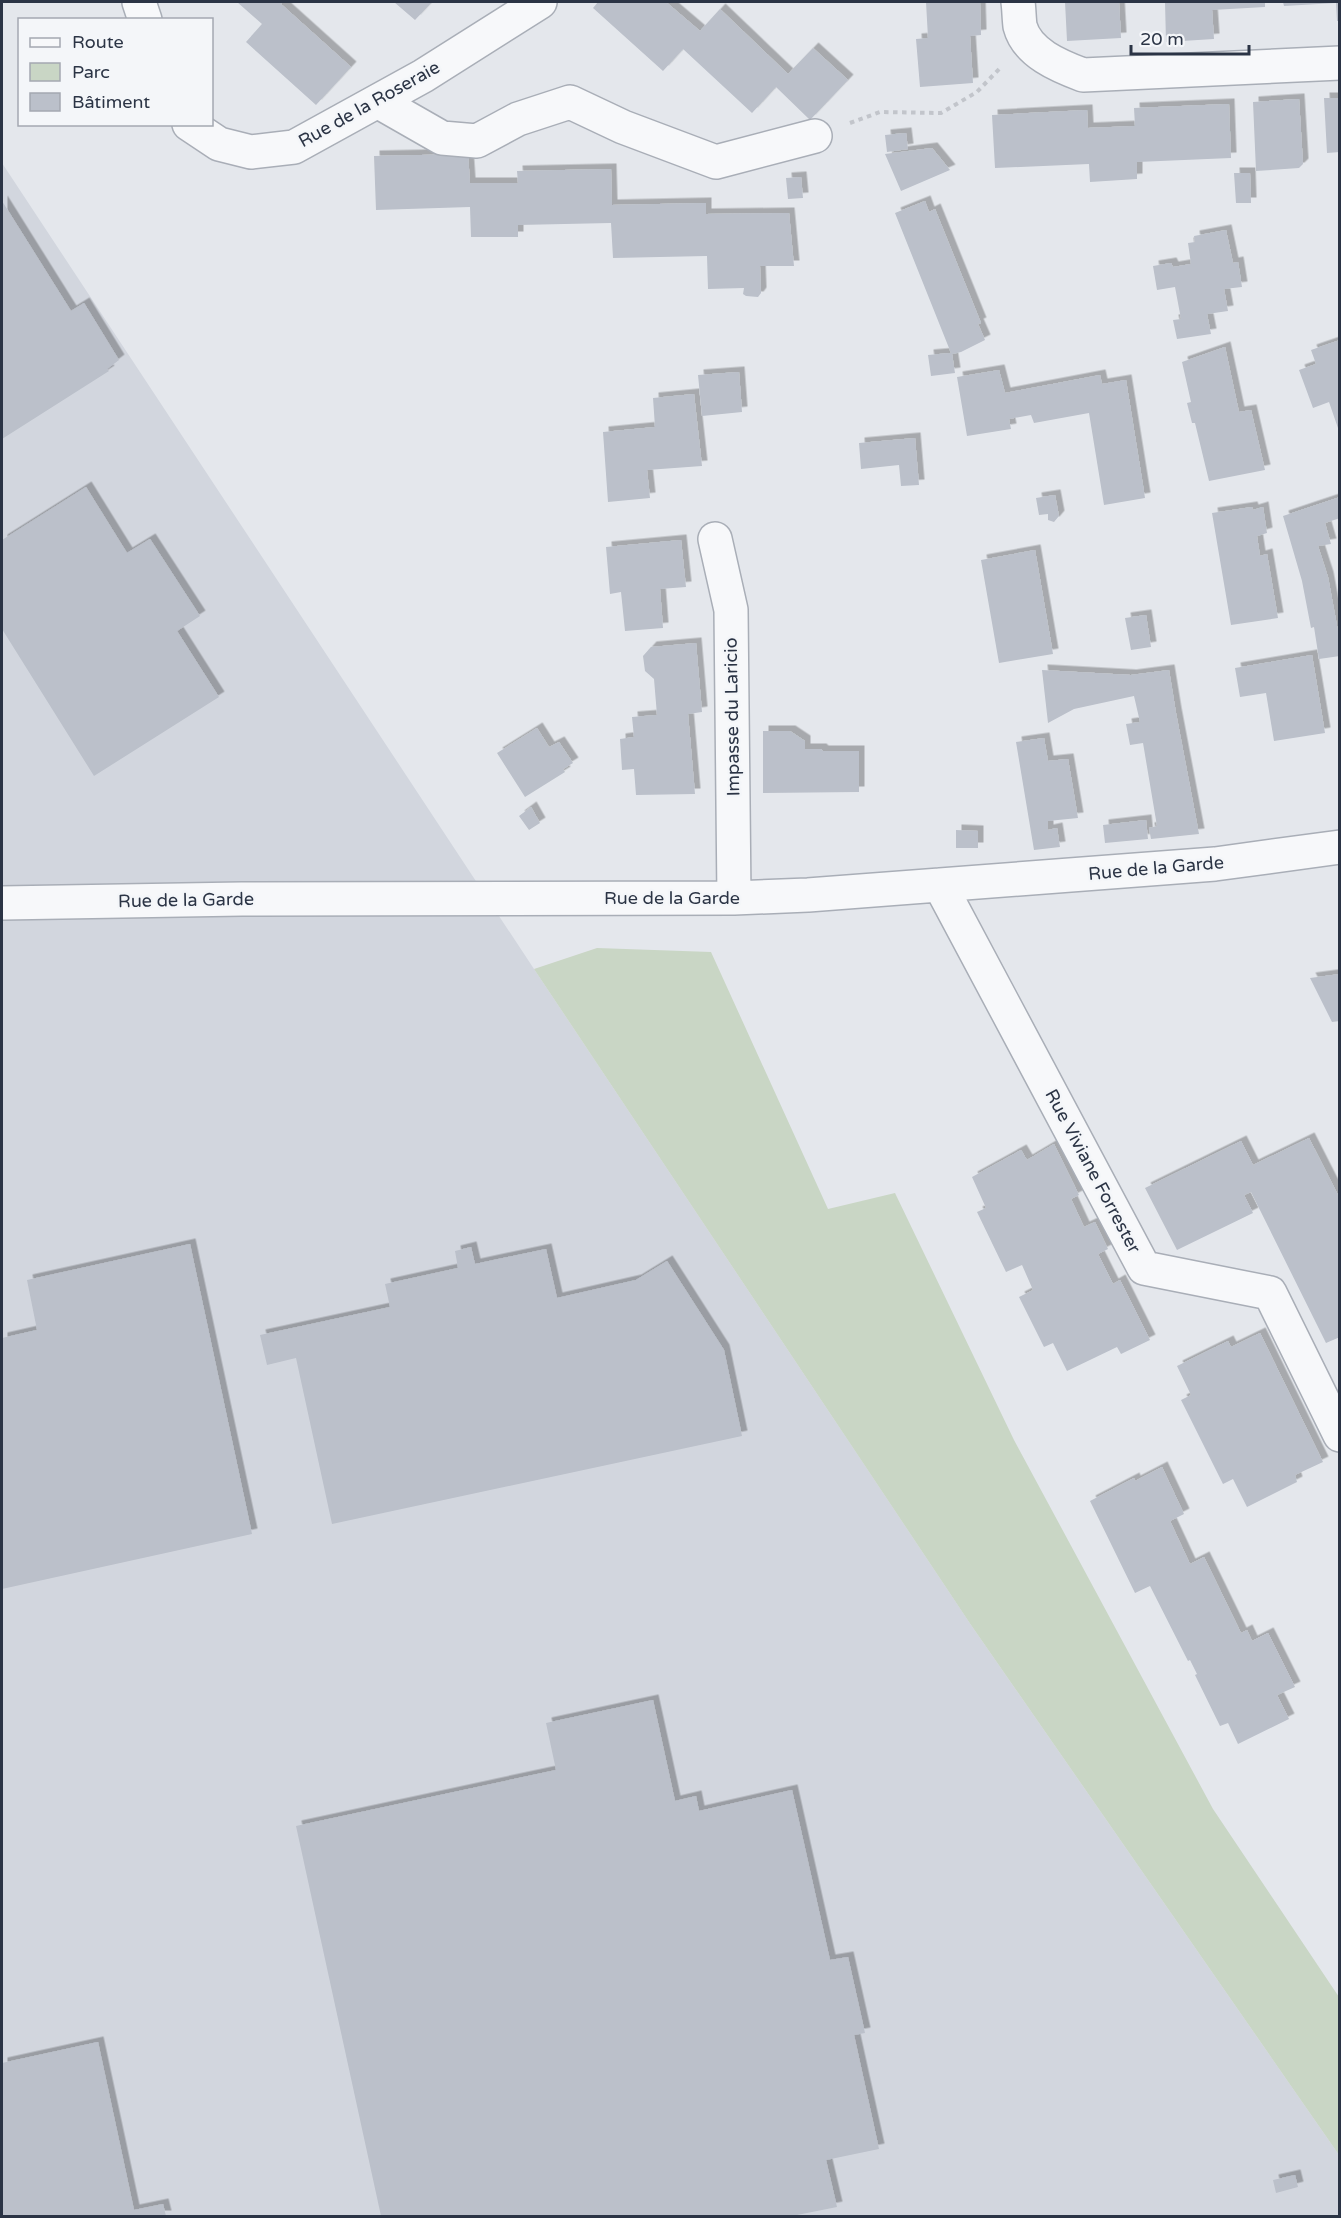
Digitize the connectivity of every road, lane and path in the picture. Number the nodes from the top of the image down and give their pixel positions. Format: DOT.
graph roads {
  1 [pos="139,2"];
  2 [pos="540,2"];
  3 [pos="1018,2"];
  4 [pos="144,18"];
  5 [pos="1027,41"];
  6 [pos="1340,63"];
  7 [pos="379,102"];
  8 [pos="192,126"];
  9 [pos="815,136"];
  10 [pos="715,539"];
  11 [pos="1340,847"];
  12 [pos="940,885"];
  13 [pos="734,898"];
  14 [pos="2,903"];
  15 [pos="1340,1435"];
  1 -- 4 [label="street"];
  2 -- 7 [label="street, Rue de la Roseraie"];
  3 -- 5 [label="street"];
  5 -- 6 [label="street"];
  5 -- 9 [label="path"];
  7 -- 8 [label="street, Rue de la Roseraie"];
  7 -- 9 [label="street"];
  10 -- 13 [label="street, Impasse du Laricio"];
  11 -- 12 [label="street, Rue de la Garde"];
  12 -- 13 [label="street, Rue de la Garde"];
  12 -- 15 [label="street, Rue Viviane Forrester"];
  13 -- 14 [label="street, Rue de la Garde"];
}
